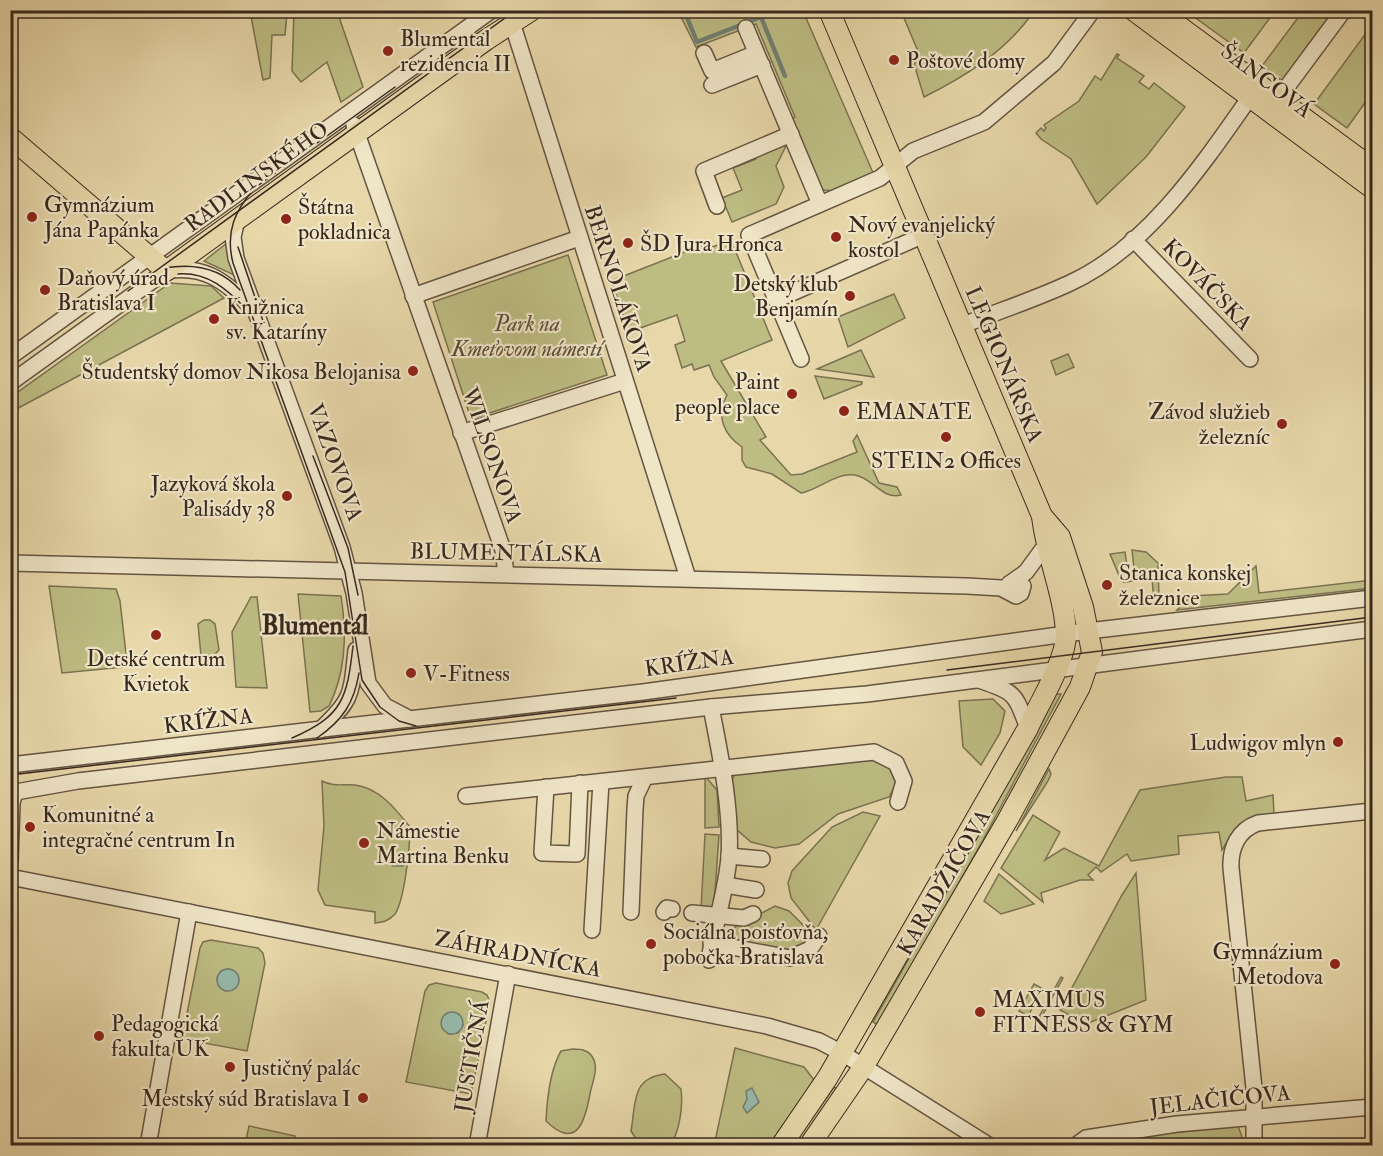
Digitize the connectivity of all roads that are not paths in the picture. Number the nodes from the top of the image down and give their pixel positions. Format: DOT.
graph roads {
  1 [pos="492,10"];
  2 [pos="532,10"];
  3 [pos="829,10"];
  4 [pos="1093,10"];
  5 [pos="1133,10"];
  6 [pos="1157,10"];
  7 [pos="1344,10"];
  8 [pos="511,17"];
  9 [pos="746,28"];
  10 [pos="705,53"];
  11 [pos="762,65"];
  12 [pos="712,85"];
  13 [pos="1250,97"];
  14 [pos="1278,99"];
  15 [pos="349,114"];
  16 [pos="357,133"];
  17 [pos="791,134"];
  18 [pos="10,137"];
  19 [pos="894,164"];
  20 [pos="1372,168"];
  21 [pos="1372,188"];
  22 [pos="820,204"];
  23 [pos="717,206"];
  24 [pos="237,219"];
  25 [pos="924,235"];
  26 [pos="579,238"];
  27 [pos="1133,239"];
  28 [pos="149,258"];
  29 [pos="166,271"];
  30 [pos="413,296"];
  31 [pos="776,300"];
  32 [pos="254,310"];
  33 [pos="963,324"];
  34 [pos="10,357"];
  35 [pos="801,359"];
  36 [pos="1250,359"];
  37 [pos="625,381"];
  38 [pos="10,383"];
  39 [pos="461,432"];
  40 [pos="1042,516"];
  41 [pos="1045,546"];
  42 [pos="10,563"];
  43 [pos="349,571"];
  44 [pos="506,574"];
  45 [pos="688,578"];
  46 [pos="1372,598"];
  47 [pos="1372,629"];
  48 [pos="1088,632"];
  49 [pos="359,635"];
  50 [pos="1066,635"];
  51 [pos="1088,665"];
  52 [pos="1056,669"];
  53 [pos="976,679"];
  54 [pos="711,707"];
  55 [pos="410,719"];
  56 [pos="1028,728"];
  57 [pos="320,730"];
  58 [pos="311,754"];
  59 [pos="11,764"];
  60 [pos="723,768"];
  61 [pos="645,777"];
  62 [pos="601,782"];
  63 [pos="580,783"];
  64 [pos="546,787"];
  65 [pos="13,793"];
  66 [pos="466,796"];
  67 [pos="897,802"];
  68 [pos="1372,811"];
  69 [pos="729,856"];
  70 [pos="762,859"];
  71 [pos="10,861"];
  72 [pos="10,877"];
  73 [pos="725,885"];
  74 [pos="756,890"];
  75 [pos="189,912"];
  76 [pos="631,912"];
  77 [pos="692,913"];
  78 [pos="753,914"];
  79 [pos="720,917"];
  80 [pos="592,930"];
  81 [pos="819,936"];
  82 [pos="711,943"];
  83 [pos="709,960"];
  84 [pos="508,974"];
  85 [pos="842,1053"];
  86 [pos="864,1066"];
  87 [pos="1372,1107"];
  88 [pos="1253,1117"];
  89 [pos="1086,1143"];
  90 [pos="148,1146"];
  91 [pos="477,1146"];
  92 [pos="781,1146"];
  93 [pos="809,1146"];
  94 [pos="990,1146"];
  95 [pos="1254,1146"];
  1 -- 15 [label="street, RADLINSKÉHO"];
  2 -- 8 [label="main road, RADLINSKÉHO"];
  3 -- 19 [label="main road, LEGIONÁRSKA"];
  4 -- 19 [label="street"];
  5 -- 13 [label="main road, ŠANCOVÁ"];
  6 -- 14 [label="main road, ŠANCOVÁ"];
  7 -- 14 [label="street"];
  8 -- 16 [label="main road, RADLINSKÉHO"];
  8 -- 26 [label="street, BERNOLÁKOVA"];
  9 -- 11 [label="street"];
  10 -- 11 [label="street"];
  11 -- 12 [label="street"];
  11 -- 17 [label="street"];
  13 -- 21 [label="main road, ŠANCOVÁ"];
  13 -- 27 [label="street"];
  14 -- 20 [label="main road, ŠANCOVÁ"];
  15 -- 16 [label="street, WILSONOVA"];
  15 -- 28 [label="street, RADLINSKÉHO"];
  16 -- 24 [label="main road, RADLINSKÉHO"];
  16 -- 30 [label="street, WILSONOVA"];
  17 -- 22 [label="street"];
  17 -- 23 [label="street"];
  18 -- 28 [label="main road"];
  19 -- 22 [label="street"];
  19 -- 25 [label="main road, LEGIONÁRSKA"];
  22 -- 31 [label="street"];
  24 -- 29 [label="main road, RADLINSKÉHO"];
  24 -- 32 [label="street, VAZOVOVA"];
  25 -- 31 [label="street"];
  25 -- 33 [label="main road, LEGIONÁRSKA"];
  26 -- 30 [label="street"];
  26 -- 37 [label="street, BERNOLÁKOVA"];
  27 -- 33 [label="street"];
  27 -- 36 [label="street, KOVÁČSKA"];
  28 -- 29 [label="main road"];
  28 -- 34 [label="street, RADLINSKÉHO"];
  29 -- 32 [label="street, VAZOVOVA"];
  29 -- 38 [label="street, RADLINSKÉHO"];
  30 -- 39 [label="street, WILSONOVA"];
  31 -- 35 [label="street"];
  32 -- 43 [label="street, VAZOVOVA"];
  33 -- 40 [label="main road, LEGIONÁRSKA"];
  37 -- 39 [label="street"];
  37 -- 45 [label="street, BERNOLÁKOVA"];
  39 -- 44 [label="street, WILSONOVA"];
  40 -- 41 [label="main road, LEGIONÁRSKA"];
  40 -- 48 [label="main road, LEGIONÁRSKA"];
  41 -- 45 [label="street, BLUMENTÁLSKA"];
  41 -- 50 [label="main road, LEGIONÁRSKA"];
  42 -- 43 [label="street, BLUMENTÁLSKA"];
  43 -- 44 [label="street, BLUMENTÁLSKA"];
  43 -- 49 [label="street, VAZOVOVA"];
  44 -- 45 [label="street, BLUMENTÁLSKA"];
  46 -- 48 [label="street, KRÍŽNA"];
  47 -- 51 [label="street, KRÍŽNA"];
  48 -- 50 [label="street, KRÍŽNA"];
  48 -- 51 [label="main road, KARADŽIČOVA"];
  49 -- 55 [label="street, VAZOVOVA"];
  49 -- 57 [label="street, VAZOVOVA"];
  50 -- 52 [label="main road, LEGIONÁRSKA"];
  50 -- 55 [label="street, KRÍŽNA"];
  51 -- 52 [label="street, KRÍŽNA"];
  51 -- 86 [label="main road, KARADŽIČOVA"];
  52 -- 53 [label="street, KRÍŽNA"];
  52 -- 56 [label="main road, KARADŽIČOVA"];
  53 -- 54 [label="street, KRÍŽNA"];
  53 -- 56 [label="street"];
  54 -- 58 [label="street, KRÍŽNA"];
  54 -- 60 [label="street"];
  55 -- 57 [label="street, KRÍŽNA"];
  56 -- 85 [label="main road, KARADŽIČOVA"];
  57 -- 58 [label="street, VAZOVOVA"];
  57 -- 59 [label="street, KRÍŽNA"];
  58 -- 65 [label="street, KRÍŽNA"];
  60 -- 61 [label="street"];
  60 -- 67 [label="street"];
  60 -- 69 [label="street"];
  61 -- 62 [label="street"];
  61 -- 76 [label="street"];
  62 -- 63 [label="street"];
  62 -- 80 [label="street"];
  63 -- 64 [label="street"];
  63 -- 64 [label="street"];
  64 -- 66 [label="street"];
  65 -- 71 [label="street"];
  68 -- 88 [label="street"];
  69 -- 70 [label="street"];
  69 -- 73 [label="street"];
  72 -- 75 [label="street, ZÁHRADNÍCKA"];
  73 -- 74 [label="street"];
  73 -- 79 [label="street"];
  75 -- 84 [label="street, ZÁHRADNÍCKA"];
  75 -- 90 [label="street"];
  77 -- 79 [label="street"];
  78 -- 79 [label="street"];
  79 -- 82 [label="street"];
  81 -- 82 [label="street"];
  82 -- 83 [label="street"];
  84 -- 85 [label="street, ZÁHRADNÍCKA"];
  84 -- 91 [label="street, JUSTIČNÁ"];
  85 -- 86 [label="street, ZÁHRADNÍCKA"];
  85 -- 92 [label="main road, KARADŽIČOVA"];
  86 -- 93 [label="main road, KARADŽIČOVA"];
  86 -- 94 [label="street, ZÁHRADNÍCKA"];
  87 -- 88 [label="street, JELAČIČOVA"];
  88 -- 89 [label="street, JELAČIČOVA"];
  88 -- 95 [label="street"];
}
